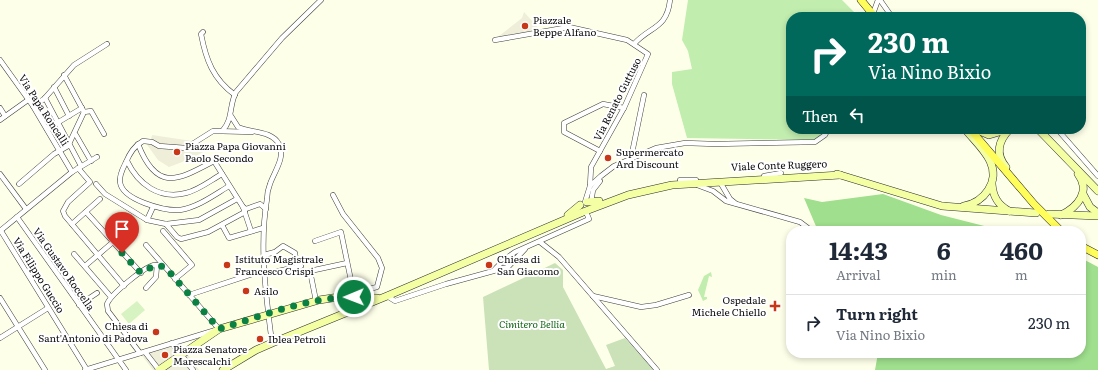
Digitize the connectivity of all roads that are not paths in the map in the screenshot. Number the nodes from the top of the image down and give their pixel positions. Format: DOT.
graph roads {
  1 [pos="321,0"];
  2 [pos="670,0"];
  3 [pos="861,0"];
  4 [pos="879,0"];
  5 [pos="873,12"];
  6 [pos="876,12"];
  7 [pos="888,12"];
  8 [pos="203,32"];
  9 [pos="495,40"];
  10 [pos="107,44"];
  11 [pos="634,44"];
  12 [pos="1,62"];
  13 [pos="64,75"];
  14 [pos="54,87"];
  15 [pos="235,95"];
  16 [pos="644,95"];
  17 [pos="45,98"];
  18 [pos="28,100"];
  19 [pos="33,106"];
  20 [pos="0,108"];
  21 [pos="624,108"];
  22 [pos="83,110"];
  23 [pos="5,116"];
  24 [pos="69,116"];
  25 [pos="231,116"];
  26 [pos="0,120"];
  27 [pos="58,122"];
  28 [pos="47,128"];
  29 [pos="223,130"];
  30 [pos="252,132"];
  31 [pos="104,134"];
  32 [pos="826,134"];
  33 [pos="969,134"];
  34 [pos="974,134"];
  35 [pos="987,134"];
  36 [pos="998,134"];
  37 [pos="1006,134"];
  38 [pos="1043,134"];
  39 [pos="1061,134"];
  40 [pos="76,135"];
  41 [pos="69,144"];
  42 [pos="138,144"];
  43 [pos="61,151"];
  44 [pos="600,151"];
  45 [pos="97,157"];
  46 [pos="631,158"];
  47 [pos="91,161"];
  48 [pos="127,161"];
  49 [pos="1068,161"];
  50 [pos="80,167"];
  51 [pos="609,170"];
  52 [pos="72,172"];
  53 [pos="781,173"];
  54 [pos="0,174"];
  55 [pos="222,174"];
  56 [pos="840,175"];
  57 [pos="1098,176"];
  58 [pos="680,180"];
  59 [pos="735,180"];
  60 [pos="719,181"];
  61 [pos="690,183"];
  62 [pos="19,184"];
  63 [pos="96,184"];
  64 [pos="992,184"];
  65 [pos="229,186"];
  66 [pos="590,186"];
  67 [pos="1098,191"];
  68 [pos="718,194"];
  69 [pos="727,194"];
  70 [pos="1083,194"];
  71 [pos="333,195"];
  72 [pos="237,198"];
  73 [pos="100,199"];
  74 [pos="740,206"];
  75 [pos="153,207"];
  76 [pos="586,207"];
  77 [pos="955,208"];
  78 [pos="26,209"];
  79 [pos="266,209"];
  80 [pos="244,210"];
  81 [pos="1010,211"];
  82 [pos="86,212"];
  83 [pos="1036,213"];
  84 [pos="1049,214"];
  85 [pos="1061,215"];
  86 [pos="1098,215"];
  87 [pos="17,217"];
  88 [pos="147,220"];
  89 [pos="0,223"];
  90 [pos="72,224"];
  91 [pos="166,224"];
  92 [pos="222,225"];
  93 [pos="805,226"];
  94 [pos="1058,226"];
  95 [pos="1058,226"];
  96 [pos="263,228"];
  97 [pos="1,230"];
  98 [pos="164,231"];
  99 [pos="251,231"];
  100 [pos="315,241"];
  101 [pos="112,242"];
  102 [pos="540,242"];
  103 [pos="146,246"];
  104 [pos="525,248"];
  105 [pos="1086,249"];
  106 [pos="74,254"];
  107 [pos="98,255"];
  108 [pos="264,255"];
  109 [pos="1098,255"];
  110 [pos="296,260"];
  111 [pos="347,263"];
  112 [pos="157,265"];
  113 [pos="85,266"];
  114 [pos="301,266"];
  115 [pos="166,269"];
  116 [pos="494,270"];
  117 [pos="265,272"];
  118 [pos="141,273"];
  119 [pos="175,279"];
  120 [pos="124,286"];
  121 [pos="146,288"];
  122 [pos="97,293"];
  123 [pos="189,295"];
  124 [pos="352,295"];
  125 [pos="689,295"];
  126 [pos="593,296"];
  127 [pos="385,297"];
  128 [pos="0,298"];
  129 [pos="111,298"];
  130 [pos="316,301"];
  131 [pos="79,305"];
  132 [pos="48,308"];
  133 [pos="344,312"];
  134 [pos="268,314"];
  135 [pos="18,327"];
  136 [pos="219,329"];
  137 [pos="0,338"];
  138 [pos="172,343"];
  139 [pos="269,344"];
  140 [pos="143,353"];
  141 [pos="184,354"];
  142 [pos="118,360"];
  143 [pos="104,364"];
  144 [pos="45,370"];
  145 [pos="86,370"];
  146 [pos="108,370"];
  147 [pos="126,370"];
  148 [pos="159,370"];
  149 [pos="192,370"];
  150 [pos="223,370"];
  151 [pos="657,370"];
  1 -- 15 [label="street"];
  2 -- 11 [label="street"];
  3 -- 5 [label="main road"];
  4 -- 6 [label="street"];
  4 -- 7 [label="street"];
  8 -- 15 [label="street"];
  9 -- 11 [label="street, Via Renato Guttuso"];
  10 -- 13 [label="street"];
  11 -- 21 [label="street, Via Renato Guttuso"];
  12 -- 18 [label="street, Via Papa Roncalli"];
  13 -- 14 [label="street"];
  13 -- 22 [label="street"];
  14 -- 17 [label="street"];
  14 -- 24 [label="street"];
  15 -- 25 [label="street"];
  16 -- 46 [label="street"];
  17 -- 19 [label="street"];
  17 -- 27 [label="street"];
  18 -- 19 [label="street, Via Papa Roncalli"];
  18 -- 23 [label="street"];
  19 -- 28 [label="street, Via Papa Roncalli"];
  20 -- 23 [label="street"];
  21 -- 44 [label="street, Via Renato Guttuso"];
  21 -- 44 [label="street"];
  22 -- 24 [label="street"];
  22 -- 31 [label="street"];
  22 -- 41 [label="street"];
  23 -- 26 [label="street"];
  24 -- 27 [label="street"];
  25 -- 29 [label="street"];
  25 -- 30 [label="street"];
  27 -- 28 [label="street"];
  27 -- 41 [label="street"];
  28 -- 43 [label="street, Via Papa Roncalli"];
  29 -- 30 [label="street"];
  29 -- 42 [label="street"];
  30 -- 79 [label="street"];
  32 -- 46 [label="street"];
  33 -- 64 [label="main road"];
  34 -- 94 [label="main road"];
  35 -- 36 [label="main road"];
  37 -- 95 [label="main road"];
  38 -- 49 [label="main road"];
  39 -- 57 [label="street"];
  40 -- 47 [label="street"];
  41 -- 43 [label="street"];
  41 -- 50 [label="street"];
  42 -- 48 [label="street"];
  42 -- 55 [label="street"];
  43 -- 52 [label="street, Via Papa Roncalli"];
  43 -- 62 [label="street"];
  44 -- 66 [label="street, Via Renato Guttuso"];
  45 -- 47 [label="street"];
  46 -- 51 [label="street"];
  47 -- 50 [label="street"];
  48 -- 55 [label="street"];
  48 -- 75 [label="street"];
  49 -- 67 [label="main road"];
  49 -- 70 [label="main road"];
  50 -- 52 [label="street"];
  50 -- 90 [label="street"];
  51 -- 66 [label="street"];
  51 -- 76 [label="street"];
  52 -- 78 [label="street"];
  53 -- 56 [label="main road, Viale Conte Ruggero"];
  53 -- 58 [label="main road, Viale Conte Ruggero"];
  53 -- 60 [label="street"];
  54 -- 78 [label="street"];
  55 -- 65 [label="street"];
  56 -- 59 [label="main road, Viale Conte Ruggero"];
  56 -- 77 [label="main road"];
  58 -- 60 [label="street"];
  58 -- 76 [label="main road, Viale Conte Ruggero"];
  59 -- 60 [label="main road, Viale Conte Ruggero"];
  59 -- 69 [label="street"];
  60 -- 61 [label="main road, Viale Conte Ruggero"];
  60 -- 68 [label="street"];
  60 -- 69 [label="street"];
  61 -- 68 [label="street"];
  61 -- 76 [label="main road, Viale Conte Ruggero"];
  63 -- 88 [label="street"];
  64 -- 77 [label="main road"];
  64 -- 81 [label="main road"];
  65 -- 72 [label="street"];
  65 -- 75 [label="street"];
  66 -- 76 [label="street, Via Renato Guttuso"];
  68 -- 74 [label="street"];
  69 -- 74 [label="street"];
  70 -- 85 [label="main road"];
  70 -- 86 [label="main road"];
  71 -- 124 [label="street"];
  72 -- 80 [label="street"];
  72 -- 91 [label="street"];
  73 -- 82 [label="street"];
  74 -- 93 [label="street"];
  75 -- 88 [label="street"];
  76 -- 102 [label="street"];
  76 -- 127 [label="main road"];
  77 -- 81 [label="main road"];
  78 -- 87 [label="street"];
  79 -- 80 [label="street"];
  79 -- 96 [label="street"];
  80 -- 92 [label="street"];
  80 -- 99 [label="street"];
  81 -- 83 [label="main road"];
  82 -- 90 [label="street"];
  82 -- 101 [label="street"];
  84 -- 85 [label="main road"];
  85 -- 86 [label="main road"];
  87 -- 97 [label="street"];
  87 -- 131 [label="street, Via Gustavo Roccella"];
  88 -- 91 [label="street"];
  89 -- 97 [label="street, Via Filippo Guccio"];
  90 -- 107 [label="street"];
  91 -- 92 [label="street"];
  92 -- 99 [label="street"];
  96 -- 99 [label="street"];
  96 -- 108 [label="street"];
  97 -- 132 [label="street, Via Filippo Guccio"];
  98 -- 119 [label="street"];
  100 -- 111 [label="street"];
  101 -- 107 [label="street"];
  101 -- 118 [label="street"];
  102 -- 104 [label="street"];
  102 -- 126 [label="street"];
  103 -- 115 [label="street"];
  104 -- 116 [label="street"];
  104 -- 116 [label="street"];
  105 -- 109 [label="main road"];
  106 -- 113 [label="street"];
  107 -- 113 [label="street"];
  107 -- 120 [label="street"];
  108 -- 110 [label="street"];
  108 -- 117 [label="street"];
  111 -- 124 [label="street"];
  111 -- 130 [label="street"];
  112 -- 115 [label="street"];
  112 -- 118 [label="street"];
  112 -- 121 [label="street"];
  113 -- 129 [label="street"];
  114 -- 117 [label="street"];
  115 -- 119 [label="street"];
  116 -- 127 [label="street"];
  117 -- 123 [label="street"];
  117 -- 134 [label="street"];
  118 -- 120 [label="street"];
  119 -- 123 [label="street"];
  120 -- 129 [label="street"];
  122 -- 131 [label="street"];
  123 -- 136 [label="street"];
  124 -- 127 [label="main road"];
  124 -- 130 [label="main road"];
  124 -- 133 [label="main road"];
  125 -- 126 [label="street"];
  126 -- 151 [label="street"];
  127 -- 133 [label="main road"];
  128 -- 135 [label="street"];
  129 -- 140 [label="street"];
  130 -- 134 [label="main road"];
  131 -- 142 [label="street, Via Gustavo Roccella"];
  132 -- 135 [label="street"];
  132 -- 145 [label="street, Via Filippo Guccio"];
  133 -- 139 [label="main road"];
  134 -- 136 [label="main road"];
  134 -- 139 [label="street"];
  135 -- 137 [label="street"];
  135 -- 144 [label="street"];
  136 -- 138 [label="street"];
  136 -- 141 [label="main road"];
  138 -- 140 [label="street"];
  138 -- 141 [label="street"];
  139 -- 150 [label="main road"];
  140 -- 142 [label="street"];
  140 -- 148 [label="street"];
  141 -- 148 [label="main road"];
  141 -- 149 [label="street"];
  142 -- 143 [label="street"];
  142 -- 147 [label="street, Via Gustavo Roccella"];
  143 -- 145 [label="street"];
  143 -- 146 [label="street"];
}
